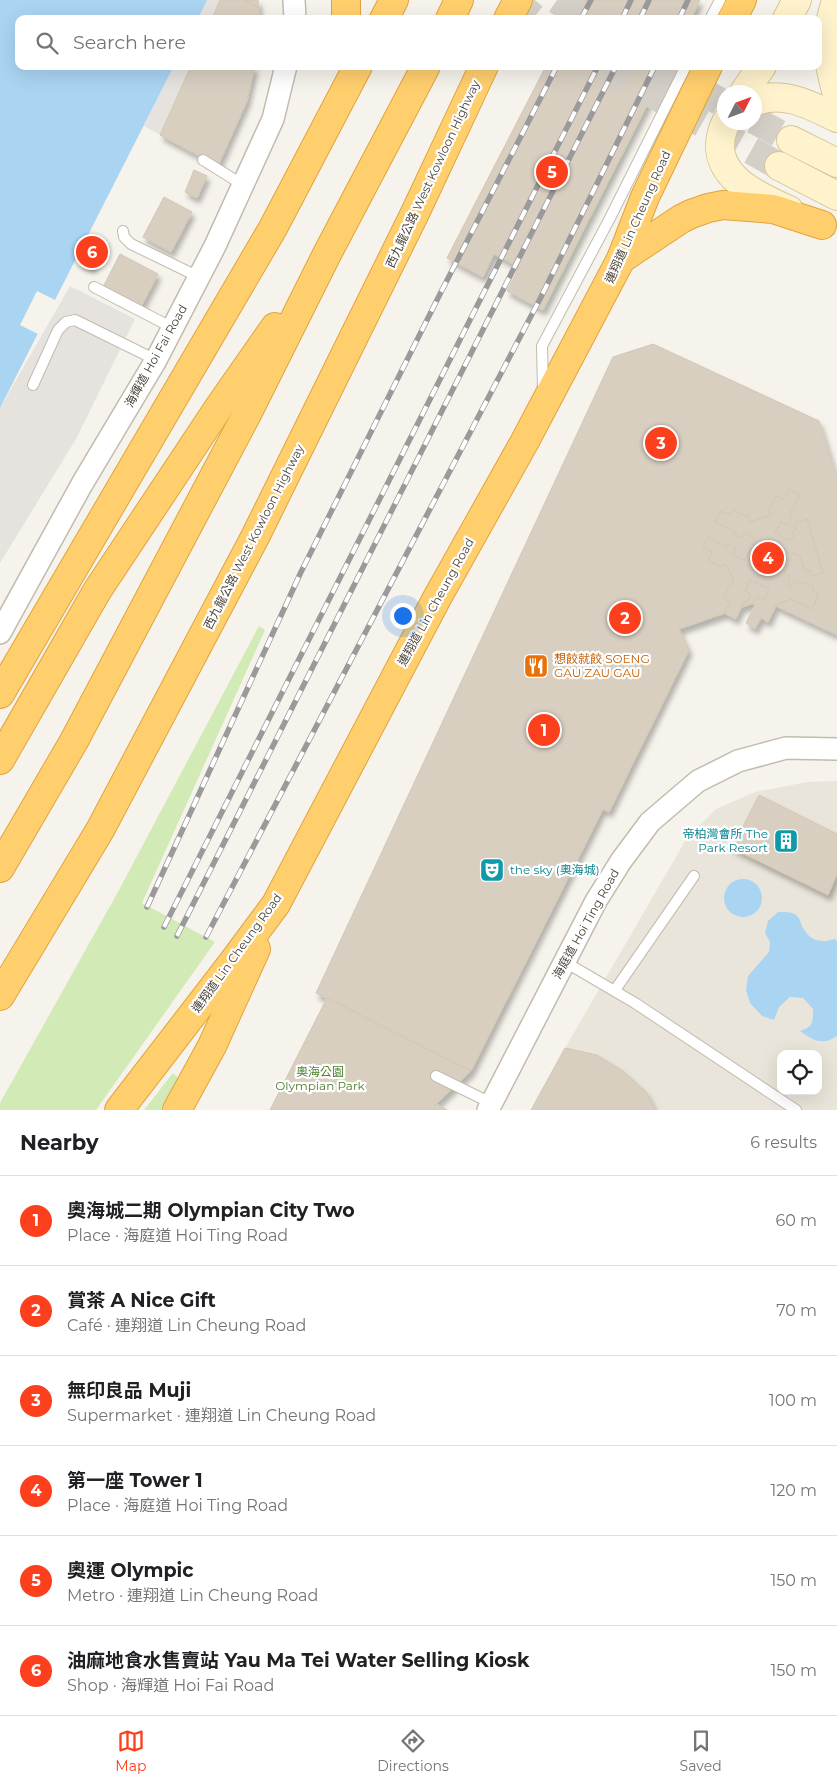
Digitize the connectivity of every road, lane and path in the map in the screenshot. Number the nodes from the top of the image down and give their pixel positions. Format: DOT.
graph roads {
  1 [pos="294,0"];
  2 [pos="346,0"];
  3 [pos="394,0"];
  4 [pos="459,0"];
  5 [pos="518,0"];
  6 [pos="720,0"];
  7 [pos="742,0"];
  8 [pos="797,0"];
  9 [pos="836,0"];
  10 [pos="295,15"];
  11 [pos="346,15"];
  12 [pos="386,15"];
  13 [pos="452,15"];
  14 [pos="510,15"];
  15 [pos="712,15"];
  16 [pos="734,15"];
  17 [pos="789,15"];
  18 [pos="285,70"];
  19 [pos="344,70"];
  20 [pos="356,70"];
  21 [pos="424,70"];
  22 [pos="482,70"];
  23 [pos="684,70"];
  24 [pos="706,70"];
  25 [pos="759,70"];
  26 [pos="749,85"];
  27 [pos="837,95"];
  28 [pos="341,99"];
  29 [pos="762,99"];
  30 [pos="837,118"];
  31 [pos="723,130"];
  32 [pos="791,140"];
  33 [pos="203,160"];
  34 [pos="837,163"];
  35 [pos="780,166"];
  36 [pos="242,185"];
  37 [pos="837,196"];
  38 [pos="822,225"];
  39 [pos="123,231"];
  40 [pos="327,254"];
  41 [pos="622,259"];
  42 [pos="199,277"];
  43 [pos="94,287"];
  44 [pos="173,328"];
  45 [pos="156,360"];
  46 [pos="33,385"];
  47 [pos="543,405"];
  48 [pos="0,632"];
  49 [pos="0,694"];
  50 [pos="837,749"];
  51 [pos="0,760"];
  52 [pos="0,868"];
  53 [pos="694,876"];
  54 [pos="276,904"];
  55 [pos="565,962"];
  56 [pos="615,990"];
  57 [pos="2,996"];
  58 [pos="436,1076"];
  59 [pos="490,1107"];
  60 [pos="119,1110"];
  61 [pos="177,1110"];
  62 [pos="796,1110"];
  1 -- 10 [label="street"];
  2 -- 11 [label="highway"];
  3 -- 12 [label="highway"];
  4 -- 13 [label="highway"];
  5 -- 14 [label="highway"];
  6 -- 15 [label="lane"];
  7 -- 16 [label="highway"];
  8 -- 17 [label="main road"];
  9 -- 27 [label="main road"];
  18 -- 36 [label="street, 海輝道 Hoi Fai Road"];
  19 -- 28 [label="highway"];
  20 -- 28 [label="highway"];
  21 -- 40 [label="highway"];
  22 -- 57 [label="highway, 西九龍公路 West Kowloon Highway"];
  23 -- 47 [label="lane"];
  24 -- 41 [label="highway, 連翔道 Lin Cheung Road"];
  25 -- 26 [label="main road"];
  28 -- 49 [label="highway"];
  29 -- 30 [label="main road"];
  31 -- 38 [label="main road"];
  32 -- 34 [label="main road"];
  33 -- 36 [label="lane"];
  35 -- 37 [label="main road"];
  36 -- 42 [label="street, 海輝道 Hoi Fai Road"];
  38 -- 41 [label="highway"];
  39 -- 42 [label="lane"];
  40 -- 51 [label="highway"];
  40 -- 52 [label="highway"];
  41 -- 47 [label="highway, 連翔道 Lin Cheung Road"];
  42 -- 44 [label="street, 海輝道 Hoi Fai Road"];
  43 -- 44 [label="lane"];
  44 -- 45 [label="street, 海輝道 Hoi Fai Road"];
  45 -- 46 [label="lane"];
  45 -- 48 [label="street, 海輝道 Hoi Fai Road"];
  47 -- 54 [label="highway, 連翔道 Lin Cheung Road"];
  50 -- 55 [label="street, 海庭道 Hoi Ting Road"];
  53 -- 56 [label="lane"];
  54 -- 60 [label="highway, 連翔道 Lin Cheung Road"];
  54 -- 61 [label="highway"];
  55 -- 56 [label="lane"];
  55 -- 59 [label="street, 海庭道 Hoi Ting Road"];
  56 -- 62 [label="lane"];
  58 -- 59 [label="lane"];
}
